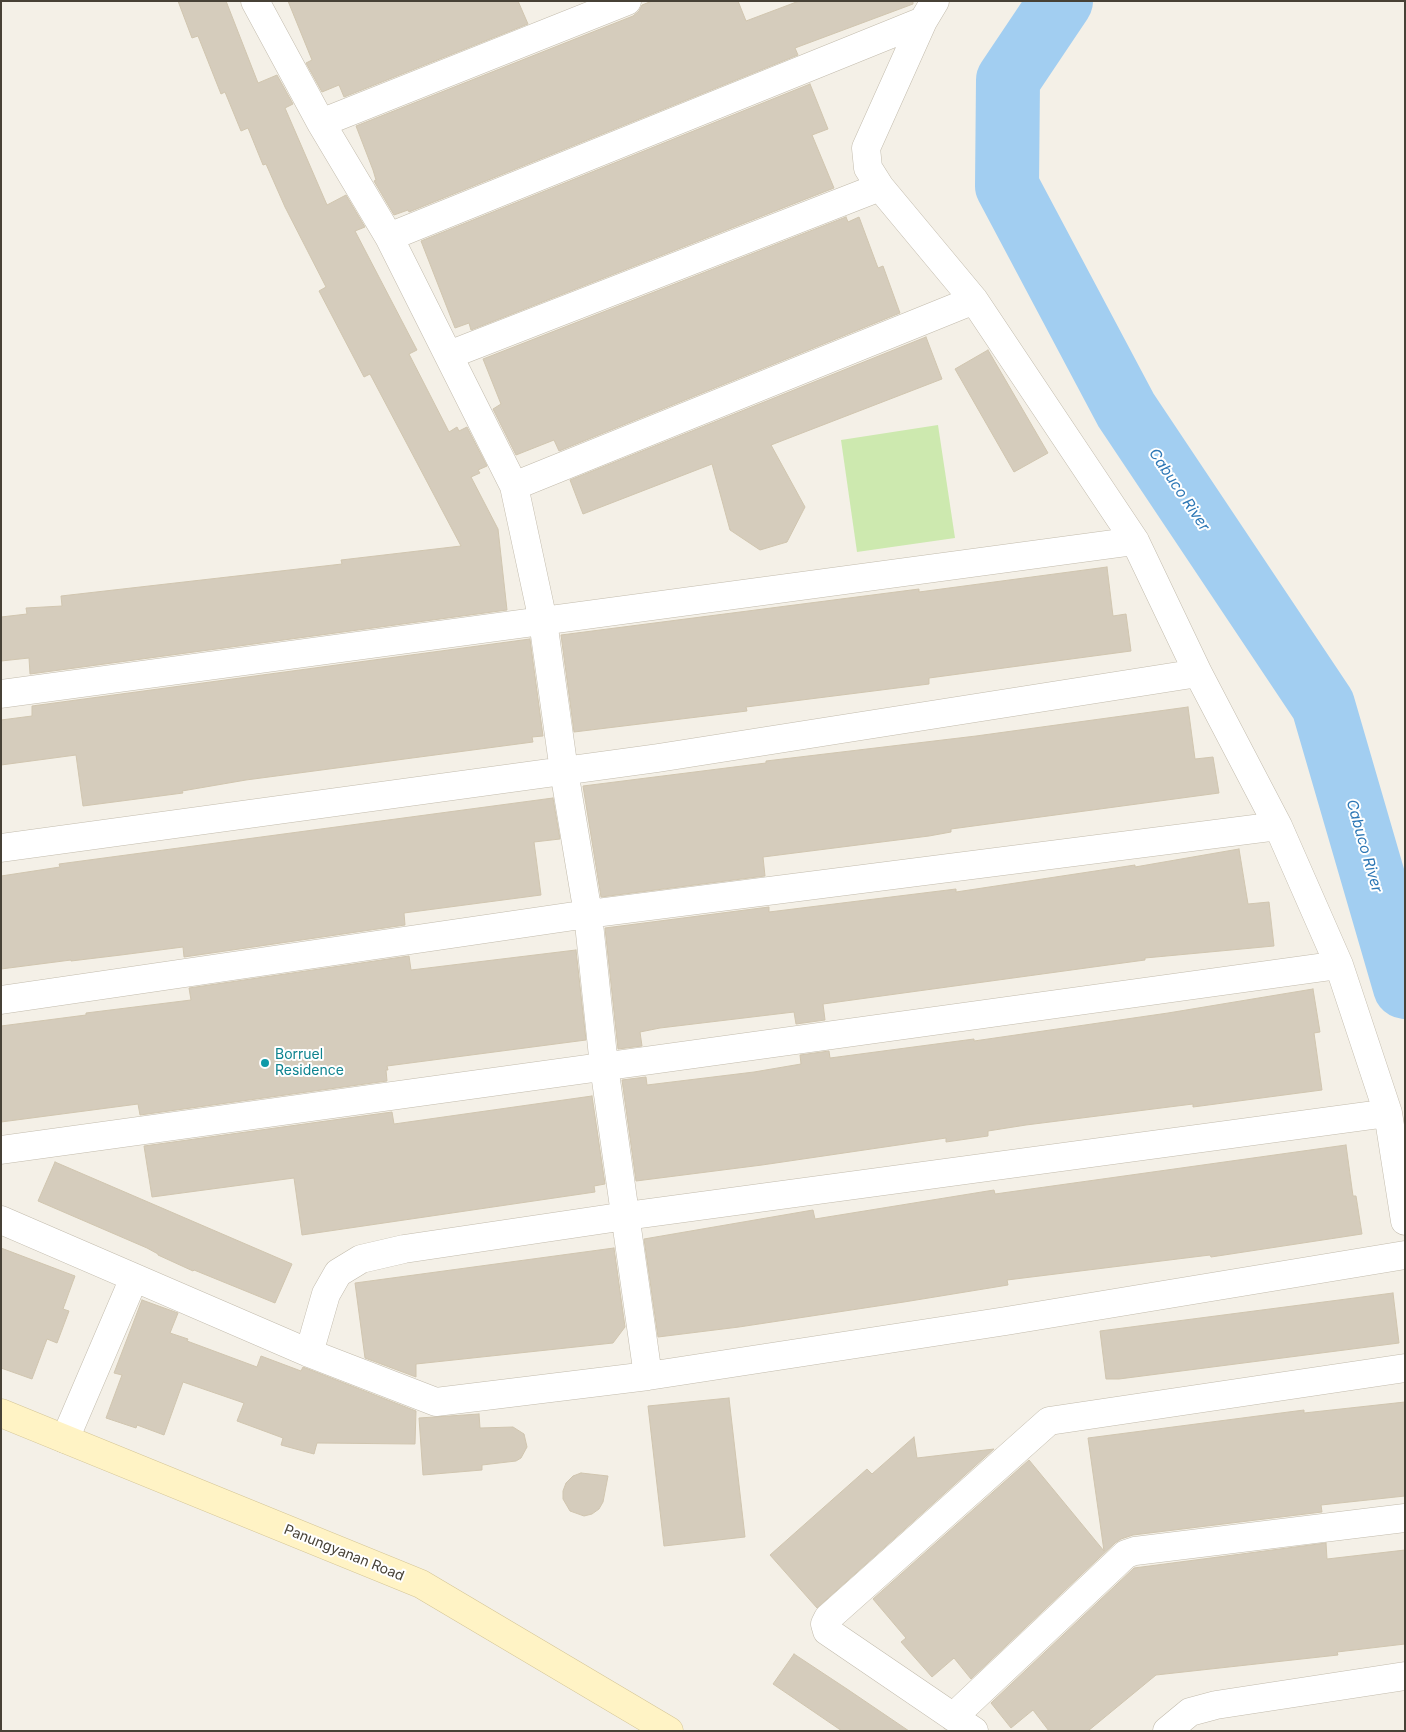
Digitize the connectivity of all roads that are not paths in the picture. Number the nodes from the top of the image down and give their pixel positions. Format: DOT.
graph roads {
  1 [pos="255,1"];
  2 [pos="627,1"];
  3 [pos="929,11"];
  4 [pos="321,123"];
  5 [pos="880,187"];
  6 [pos="389,237"];
  7 [pos="974,300"];
  8 [pos="449,355"];
  9 [pos="514,486"];
  10 [pos="1136,541"];
  11 [pos="543,621"];
  12 [pos="1198,673"];
  13 [pos="1,694"];
  14 [pos="564,771"];
  15 [pos="1278,826"];
  16 [pos="1,848"];
  17 [pos="588,914"];
  18 [pos="1339,965"];
  19 [pos="1,1000"];
  20 [pos="604,1066"];
  21 [pos="1388,1113"];
  22 [pos="1,1150"];
  23 [pos="626,1216"];
  24 [pos="1,1220"];
  25 [pos="1405,1221"];
  26 [pos="1405,1255"];
  27 [pos="134,1278"];
  28 [pos="309,1353"];
  29 [pos="1405,1368"];
  30 [pos="648,1376"];
  31 [pos="1,1413"];
  32 [pos="65,1439"];
  33 [pos="1405,1518"];
  34 [pos="1405,1676"];
  35 [pos="964,1724"];
  36 [pos="668,1731"];
  37 [pos="1167,1731"];
  1 -- 4 [label="street"];
  2 -- 4 [label="street"];
  3 -- 5 [label="street"];
  3 -- 6 [label="street"];
  4 -- 6 [label="street"];
  5 -- 7 [label="street"];
  5 -- 8 [label="street"];
  6 -- 8 [label="street"];
  7 -- 9 [label="street"];
  7 -- 10 [label="street"];
  8 -- 9 [label="street"];
  9 -- 11 [label="street"];
  10 -- 11 [label="street"];
  10 -- 12 [label="street"];
  11 -- 13 [label="street"];
  11 -- 14 [label="street"];
  12 -- 14 [label="street"];
  12 -- 15 [label="street"];
  14 -- 16 [label="street"];
  14 -- 17 [label="street"];
  15 -- 17 [label="street"];
  15 -- 18 [label="street"];
  17 -- 19 [label="street"];
  17 -- 20 [label="street"];
  18 -- 20 [label="street"];
  18 -- 21 [label="street"];
  20 -- 22 [label="street"];
  20 -- 23 [label="street"];
  21 -- 23 [label="street"];
  21 -- 25 [label="street"];
  23 -- 28 [label="street"];
  23 -- 30 [label="street"];
  24 -- 27 [label="street"];
  26 -- 30 [label="street"];
  27 -- 28 [label="street"];
  27 -- 32 [label="street"];
  28 -- 30 [label="street"];
  29 -- 35 [label="street"];
  31 -- 32 [label="street, Panungyanan Road"];
  32 -- 36 [label="street, Panungyanan Road"];
  33 -- 35 [label="street"];
  34 -- 37 [label="street"];
}
